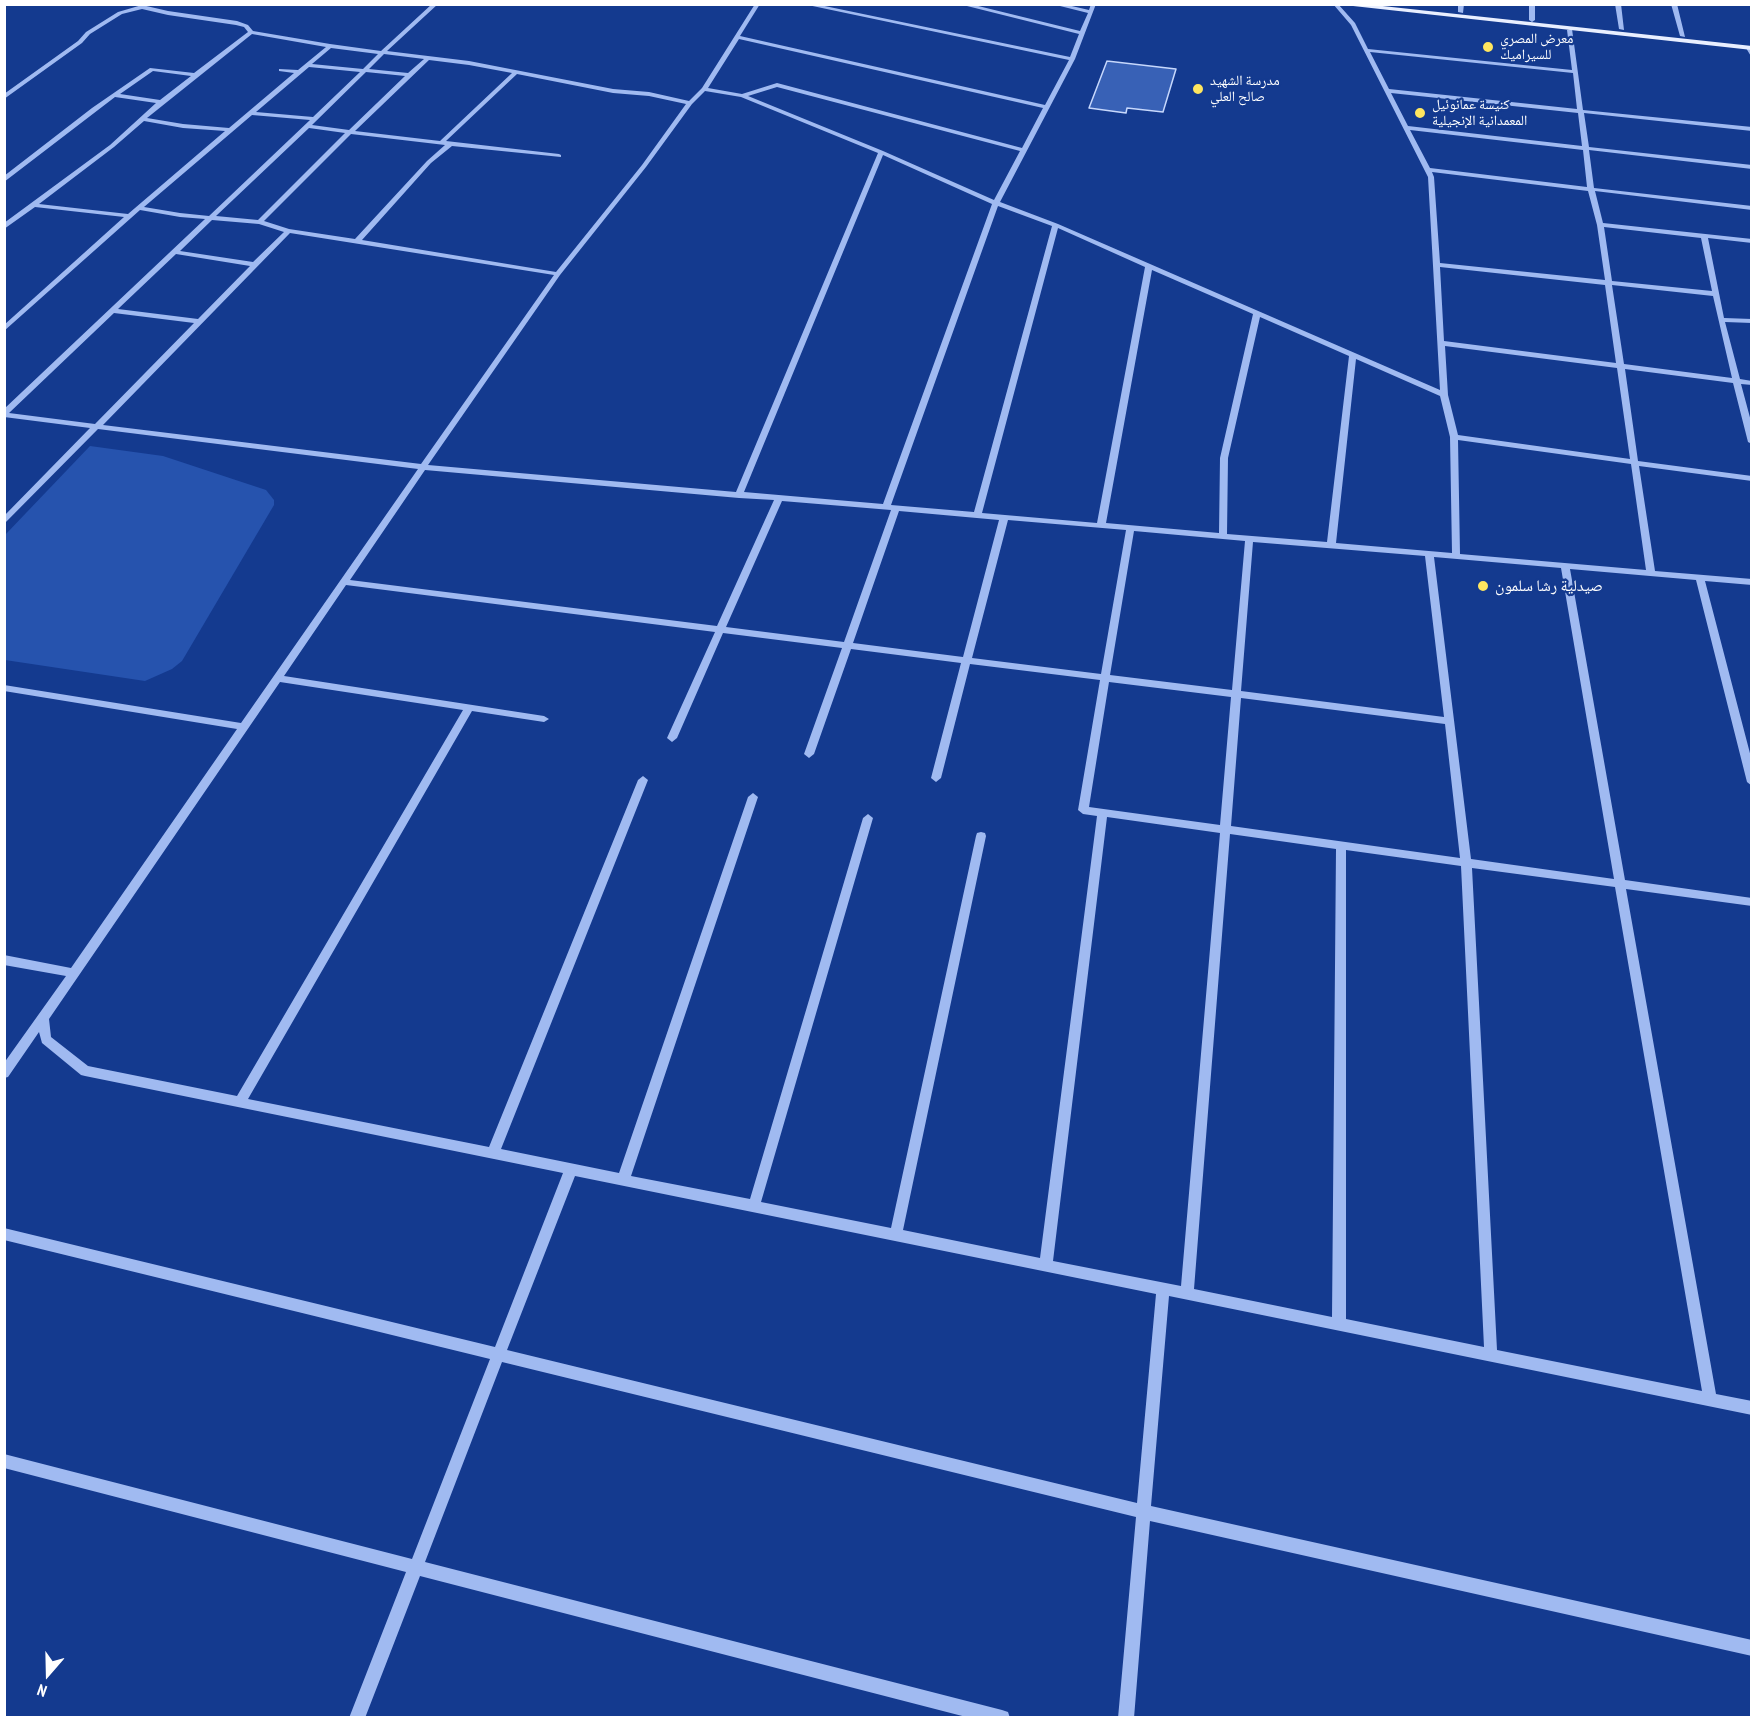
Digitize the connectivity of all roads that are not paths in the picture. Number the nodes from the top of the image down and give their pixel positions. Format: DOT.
graph roads {
  1 [pos="436,4"];
  2 [pos="758,4"];
  3 [pos="805,4"];
  4 [pos="961,4"];
  5 [pos="1054,4"];
  6 [pos="1094,4"];
  7 [pos="1337,4"];
  8 [pos="1392,4"];
  9 [pos="1532,4"];
  10 [pos="1618,4"];
  11 [pos="1674,4"];
  12 [pos="139,6"];
  13 [pos="1461,8"];
  14 [pos="1090,12"];
  15 [pos="1532,20"];
  16 [pos="1622,29"];
  17 [pos="1570,30"];
  18 [pos="251,32"];
  19 [pos="1082,33"];
  20 [pos="1683,36"];
  21 [pos="737,37"];
  22 [pos="330,46"];
  23 [pos="1751,49"];
  24 [pos="1366,50"];
  25 [pos="384,52"];
  26 [pos="428,58"];
  27 [pos="1072,59"];
  28 [pos="308,65"];
  29 [pos="365,69"];
  30 [pos="281,70"];
  31 [pos="517,71"];
  32 [pos="300,72"];
  33 [pos="1575,72"];
  34 [pos="195,75"];
  35 [pos="408,75"];
  36 [pos="704,89"];
  37 [pos="1387,91"];
  38 [pos="114,95"];
  39 [pos="742,96"];
  40 [pos="4,97"];
  41 [pos="161,102"];
  42 [pos="690,103"];
  43 [pos="1045,107"];
  44 [pos="1579,109"];
  45 [pos="252,113"];
  46 [pos="144,119"];
  47 [pos="314,119"];
  48 [pos="306,126"];
  49 [pos="1406,128"];
  50 [pos="1752,129"];
  51 [pos="231,130"];
  52 [pos="350,132"];
  53 [pos="441,143"];
  54 [pos="450,144"];
  55 [pos="1585,148"];
  56 [pos="1023,150"];
  57 [pos="881,152"];
  58 [pos="559,156"];
  59 [pos="1752,167"];
  60 [pos="1428,170"];
  61 [pos="4,180"];
  62 [pos="1591,189"];
  63 [pos="996,203"];
  64 [pos="33,205"];
  65 [pos="140,208"];
  66 [pos="1752,208"];
  67 [pos="129,216"];
  68 [pos="212,218"];
  69 [pos="260,222"];
  70 [pos="1056,225"];
  71 [pos="1600,225"];
  72 [pos="4,228"];
  73 [pos="288,231"];
  74 [pos="1704,236"];
  75 [pos="357,241"];
  76 [pos="1752,241"];
  77 [pos="176,252"];
  78 [pos="256,265"];
  79 [pos="1436,265"];
  80 [pos="1149,266"];
  81 [pos="558,274"];
  82 [pos="1609,285"];
  83 [pos="1716,294"];
  84 [pos="114,311"];
  85 [pos="1257,313"];
  86 [pos="1721,320"];
  87 [pos="198,321"];
  88 [pos="1752,321"];
  89 [pos="4,328"];
  90 [pos="1441,343"];
  91 [pos="1353,354"];
  92 [pos="1620,365"];
  93 [pos="1735,381"];
  94 [pos="1752,383"];
  95 [pos="1444,394"];
  96 [pos="4,415"];
  97 [pos="95,426"];
  98 [pos="1454,437"];
  99 [pos="1752,442"];
  100 [pos="1635,463"];
  101 [pos="423,467"];
  102 [pos="1752,479"];
  103 [pos="739,495"];
  104 [pos="779,498"];
  105 [pos="891,508"];
  106 [pos="977,516"];
  107 [pos="1004,518"];
  108 [pos="4,520"];
  109 [pos="1101,526"];
  110 [pos="1130,529"];
  111 [pos="1223,537"];
  112 [pos="1249,539"];
  113 [pos="1332,546"];
  114 [pos="1429,555"];
  115 [pos="1456,557"];
  116 [pos="1565,567"];
  117 [pos="1651,574"];
  118 [pos="1700,578"];
  119 [pos="344,582"];
  120 [pos="1752,582"];
  121 [pos="720,629"];
  122 [pos="848,645"];
  123 [pos="967,660"];
  124 [pos="1105,677"];
  125 [pos="278,678"];
  126 [pos="4,688"];
  127 [pos="1236,694"];
  128 [pos="470,707"];
  129 [pos="544,719"];
  130 [pos="1449,721"];
  131 [pos="244,727"];
  132 [pos="672,738"];
  133 [pos="809,754"];
  134 [pos="936,778"];
  135 [pos="643,780"];
  136 [pos="1752,782"];
  137 [pos="753,797"];
  138 [pos="1103,813"];
  139 [pos="868,818"];
  140 [pos="1225,829"];
  141 [pos="981,836"];
  142 [pos="1341,845"];
  143 [pos="1466,862"];
  144 [pos="1621,884"];
  145 [pos="1752,902"];
  146 [pos="4,960"];
  147 [pos="74,973"];
  148 [pos="43,1018"];
  149 [pos="4,1073"];
  150 [pos="240,1102"];
  151 [pos="493,1153"];
  152 [pos="571,1169"];
  153 [pos="622,1180"];
  154 [pos="754,1206"];
  155 [pos="4,1234"];
  156 [pos="896,1235"];
  157 [pos="1046,1265"];
  158 [pos="1163,1289"];
  159 [pos="1187,1294"];
  160 [pos="1339,1324"];
  161 [pos="499,1355"];
  162 [pos="1491,1355"];
  163 [pos="1710,1400"];
  164 [pos="1752,1408"];
  165 [pos="4,1461"];
  166 [pos="1144,1512"];
  167 [pos="416,1567"];
  168 [pos="1752,1648"];
  169 [pos="357,1718"];
  170 [pos="1002,1718"];
  171 [pos="1126,1718"];
  1 -- 25 [label="street"];
  2 -- 21 [label="street"];
  3 -- 27 [label="street"];
  4 -- 19 [label="street"];
  5 -- 14 [label="street"];
  6 -- 14 [label="street"];
  7 -- 17 [label="main road"];
  7 -- 24 [label="street"];
  8 -- 13 [label="main road"];
  9 -- 15 [label="street"];
  10 -- 16 [label="street"];
  11 -- 20 [label="street"];
  12 -- 18 [label="street"];
  12 -- 40 [label="street"];
  13 -- 15 [label="main road"];
  14 -- 19 [label="street"];
  15 -- 16 [label="main road"];
  16 -- 20 [label="main road"];
  17 -- 23 [label="main road"];
  17 -- 33 [label="street"];
  18 -- 22 [label="street"];
  18 -- 34 [label="street"];
  19 -- 27 [label="street"];
  20 -- 23 [label="main road"];
  21 -- 36 [label="street"];
  21 -- 43 [label="street"];
  22 -- 25 [label="street"];
  22 -- 28 [label="street"];
  24 -- 33 [label="street"];
  24 -- 37 [label="street"];
  25 -- 26 [label="street"];
  25 -- 29 [label="street"];
  26 -- 31 [label="street"];
  26 -- 35 [label="street"];
  27 -- 43 [label="street"];
  28 -- 29 [label="street"];
  28 -- 32 [label="street"];
  29 -- 35 [label="street"];
  29 -- 47 [label="street"];
  30 -- 32 [label="street"];
  31 -- 42 [label="street"];
  31 -- 53 [label="street"];
  32 -- 45 [label="street"];
  33 -- 44 [label="street"];
  34 -- 38 [label="street"];
  34 -- 41 [label="street"];
  35 -- 52 [label="street"];
  36 -- 39 [label="street"];
  36 -- 42 [label="street"];
  37 -- 44 [label="street"];
  37 -- 49 [label="street"];
  38 -- 41 [label="street"];
  38 -- 61 [label="street"];
  39 -- 56 [label="street"];
  39 -- 57 [label="street"];
  41 -- 46 [label="street"];
  42 -- 81 [label="street"];
  43 -- 56 [label="street"];
  44 -- 50 [label="street"];
  44 -- 55 [label="street"];
  45 -- 47 [label="street"];
  45 -- 51 [label="street"];
  46 -- 51 [label="street"];
  46 -- 64 [label="street"];
  47 -- 48 [label="street"];
  48 -- 52 [label="street"];
  48 -- 68 [label="street"];
  49 -- 55 [label="street"];
  49 -- 60 [label="street"];
  51 -- 65 [label="street"];
  52 -- 53 [label="street"];
  52 -- 69 [label="street"];
  53 -- 54 [label="street"];
  54 -- 58 [label="street"];
  54 -- 75 [label="street"];
  55 -- 59 [label="street"];
  55 -- 62 [label="street"];
  56 -- 63 [label="street"];
  57 -- 63 [label="street"];
  57 -- 103 [label="street"];
  60 -- 62 [label="street"];
  60 -- 79 [label="street"];
  62 -- 66 [label="street"];
  62 -- 71 [label="street"];
  63 -- 70 [label="street"];
  63 -- 105 [label="street"];
  64 -- 67 [label="street"];
  64 -- 72 [label="street"];
  65 -- 67 [label="street"];
  65 -- 68 [label="street"];
  67 -- 89 [label="street"];
  68 -- 69 [label="street"];
  68 -- 77 [label="street"];
  69 -- 73 [label="street"];
  70 -- 80 [label="street"];
  70 -- 106 [label="street"];
  71 -- 74 [label="street"];
  71 -- 82 [label="street"];
  73 -- 75 [label="street"];
  73 -- 78 [label="street"];
  74 -- 76 [label="street"];
  74 -- 83 [label="street"];
  75 -- 81 [label="street"];
  77 -- 78 [label="street"];
  77 -- 84 [label="street"];
  78 -- 87 [label="street"];
  79 -- 82 [label="street"];
  79 -- 90 [label="street"];
  80 -- 85 [label="street"];
  80 -- 109 [label="street"];
  81 -- 101 [label="street"];
  82 -- 83 [label="street"];
  82 -- 92 [label="street"];
  83 -- 86 [label="street"];
  84 -- 87 [label="street"];
  84 -- 96 [label="street"];
  85 -- 91 [label="street"];
  85 -- 111 [label="street"];
  86 -- 88 [label="street"];
  86 -- 93 [label="street"];
  87 -- 97 [label="street"];
  90 -- 92 [label="street"];
  90 -- 95 [label="street"];
  91 -- 95 [label="street"];
  91 -- 113 [label="street"];
  92 -- 93 [label="street"];
  92 -- 100 [label="street"];
  93 -- 94 [label="street"];
  93 -- 99 [label="street"];
  95 -- 98 [label="street"];
  96 -- 97 [label="street"];
  97 -- 101 [label="street"];
  97 -- 108 [label="street"];
  98 -- 100 [label="street"];
  98 -- 115 [label="street"];
  100 -- 102 [label="street"];
  100 -- 117 [label="street"];
  101 -- 103 [label="street"];
  101 -- 119 [label="street"];
  103 -- 104 [label="street"];
  104 -- 105 [label="street"];
  104 -- 121 [label="street"];
  105 -- 106 [label="street"];
  105 -- 122 [label="street"];
  106 -- 107 [label="street"];
  107 -- 109 [label="street"];
  107 -- 123 [label="street"];
  109 -- 110 [label="street"];
  110 -- 111 [label="street"];
  110 -- 124 [label="street"];
  111 -- 112 [label="street"];
  112 -- 113 [label="street"];
  112 -- 127 [label="street"];
  113 -- 114 [label="street"];
  114 -- 115 [label="street"];
  114 -- 130 [label="street"];
  115 -- 116 [label="street"];
  116 -- 117 [label="street"];
  116 -- 144 [label="street"];
  117 -- 118 [label="street"];
  118 -- 120 [label="street"];
  118 -- 136 [label="street"];
  119 -- 121 [label="street"];
  119 -- 125 [label="street"];
  121 -- 122 [label="street"];
  121 -- 132 [label="street"];
  122 -- 123 [label="street"];
  122 -- 133 [label="street"];
  123 -- 124 [label="street"];
  123 -- 134 [label="street"];
  124 -- 127 [label="street"];
  124 -- 138 [label="street"];
  125 -- 128 [label="street"];
  125 -- 131 [label="street"];
  126 -- 131 [label="street"];
  127 -- 130 [label="street"];
  127 -- 140 [label="street"];
  128 -- 129 [label="street"];
  128 -- 150 [label="street"];
  130 -- 143 [label="street"];
  131 -- 147 [label="street"];
  135 -- 151 [label="street"];
  137 -- 153 [label="street"];
  138 -- 140 [label="street"];
  138 -- 157 [label="street"];
  139 -- 154 [label="street"];
  140 -- 142 [label="street"];
  140 -- 159 [label="street"];
  141 -- 156 [label="street"];
  142 -- 143 [label="street"];
  142 -- 160 [label="street"];
  143 -- 144 [label="street"];
  143 -- 162 [label="street"];
  144 -- 145 [label="street"];
  144 -- 163 [label="street"];
  146 -- 147 [label="street"];
  147 -- 148 [label="street"];
  148 -- 149 [label="street"];
  148 -- 150 [label="street"];
  150 -- 151 [label="street"];
  151 -- 152 [label="street"];
  152 -- 153 [label="street"];
  152 -- 161 [label="street"];
  153 -- 154 [label="street"];
  154 -- 156 [label="street"];
  155 -- 161 [label="street"];
  156 -- 157 [label="street"];
  157 -- 158 [label="street"];
  158 -- 159 [label="street"];
  158 -- 166 [label="street"];
  159 -- 160 [label="street"];
  160 -- 162 [label="street"];
  161 -- 166 [label="street"];
  161 -- 167 [label="street"];
  162 -- 163 [label="street"];
  163 -- 164 [label="street"];
  165 -- 167 [label="street"];
  166 -- 168 [label="street"];
  166 -- 171 [label="street"];
  167 -- 169 [label="street"];
  167 -- 170 [label="street"];
}
